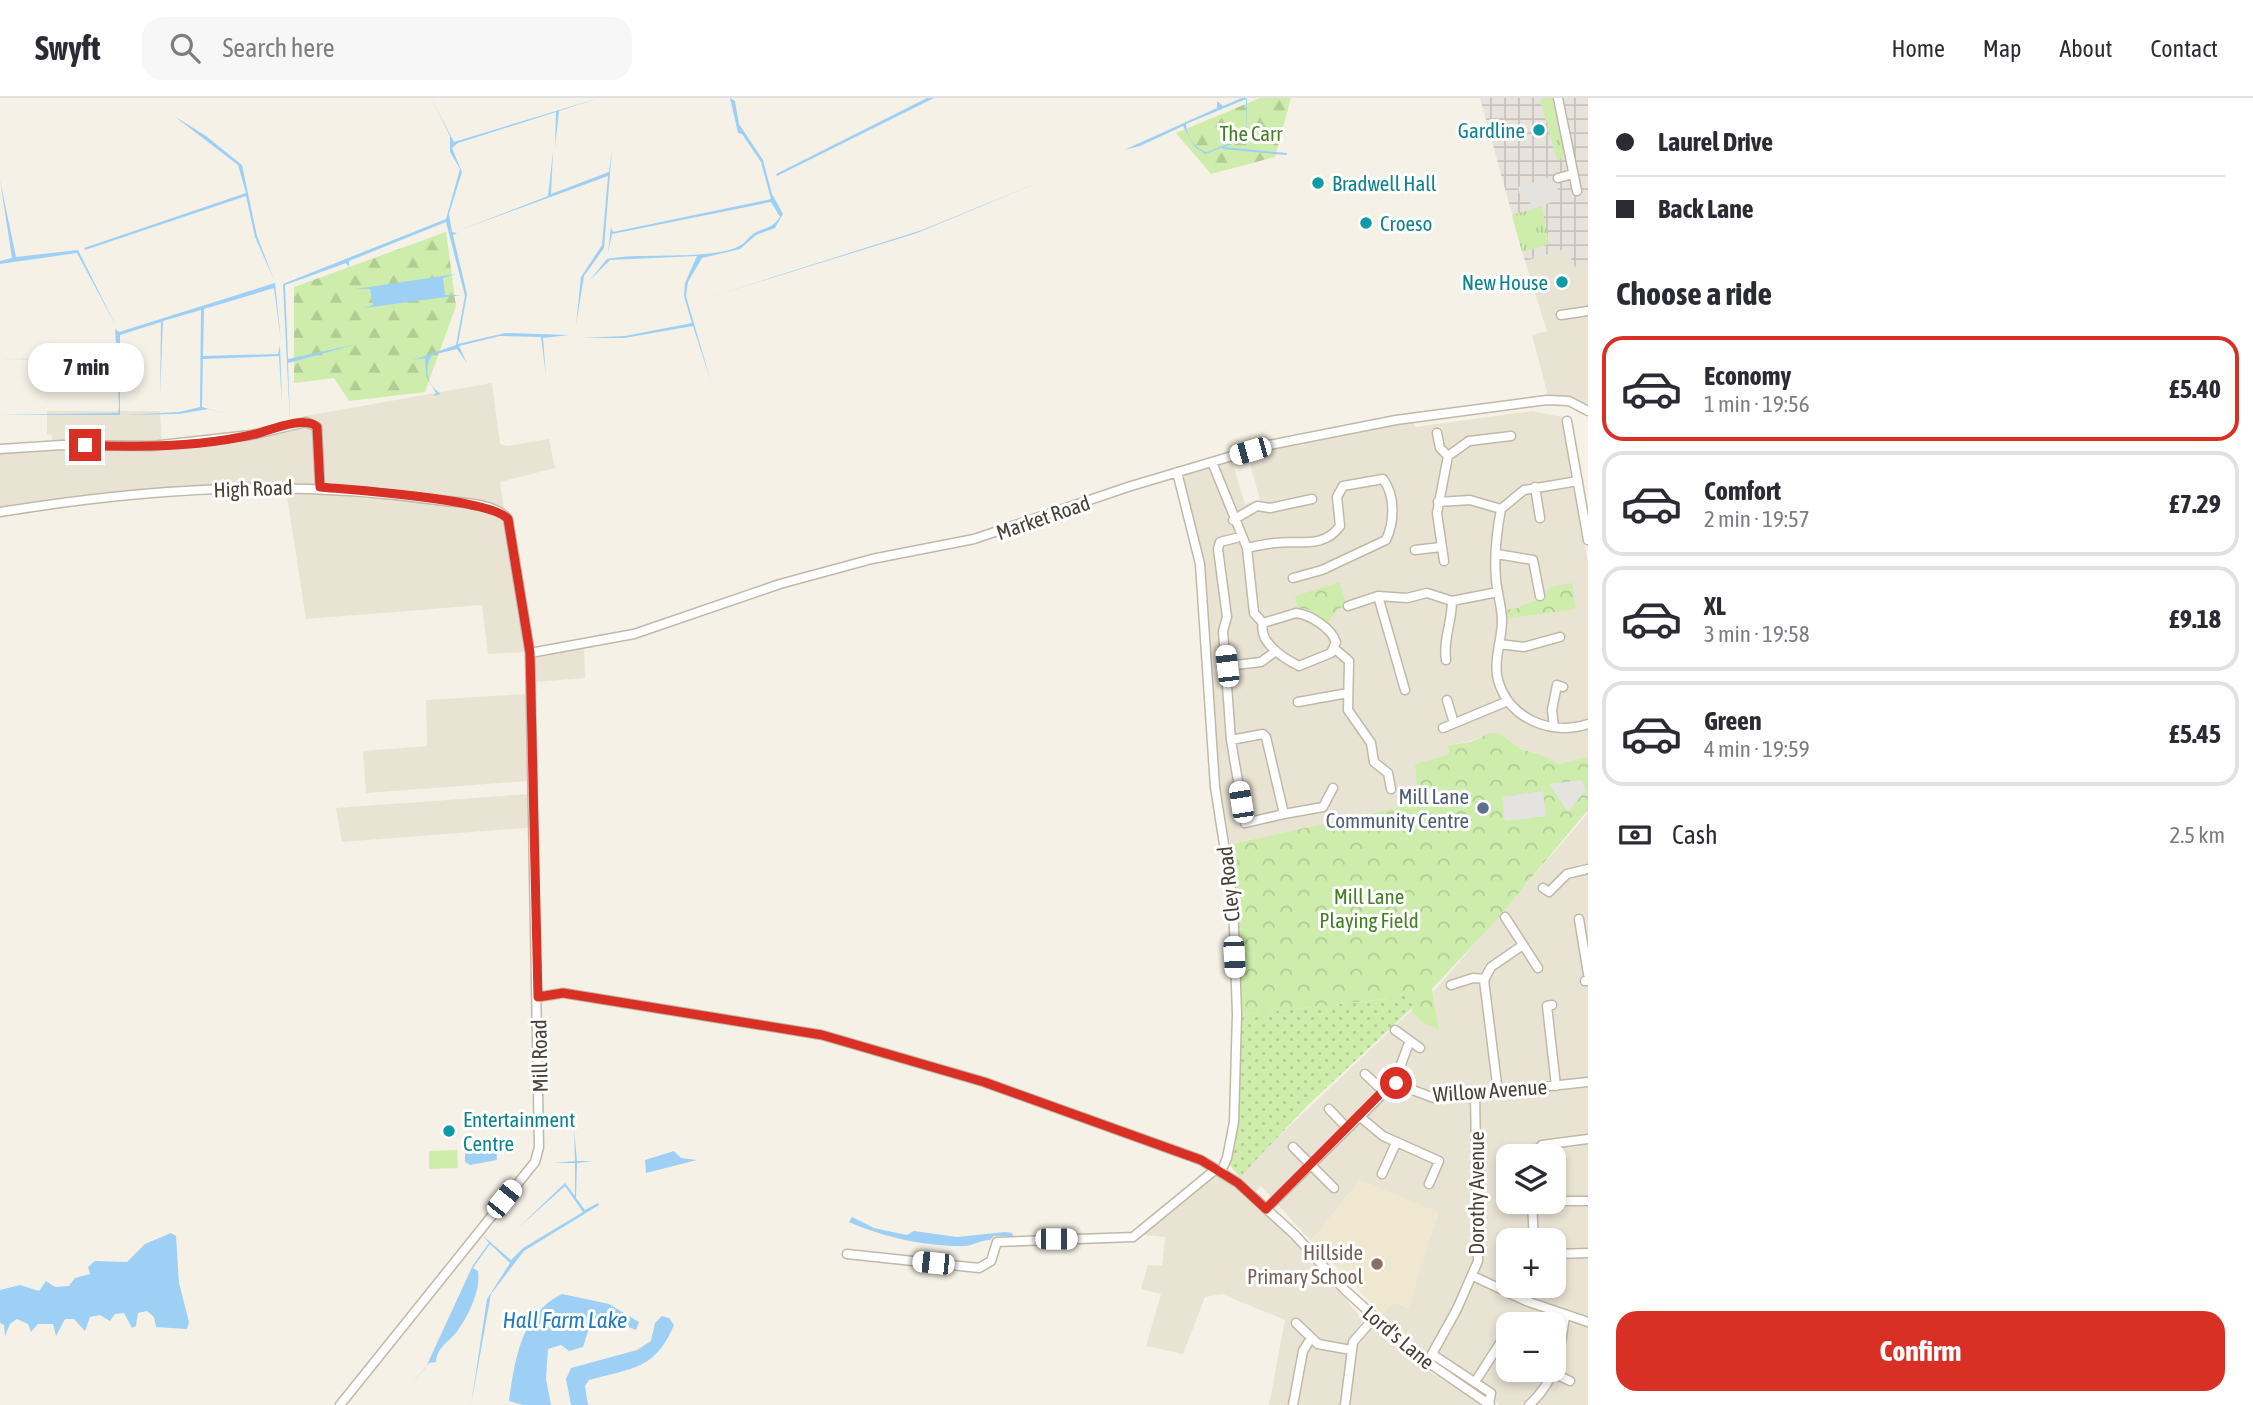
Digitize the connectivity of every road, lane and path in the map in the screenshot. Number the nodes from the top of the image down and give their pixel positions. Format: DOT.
graph roads {
  1 [pos="1558,98"];
  2 [pos="1573,174"];
  3 [pos="1558,178"];
  4 [pos="1577,191"];
  5 [pos="1588,311"];
  6 [pos="1562,315"];
  7 [pos="1588,411"];
  8 [pos="1570,425"];
  9 [pos="1437,433"];
  10 [pos="1511,436"];
  11 [pos="0,449"];
  12 [pos="1448,456"];
  13 [pos="1212,462"];
  14 [pos="1177,472"];
  15 [pos="1578,481"];
  16 [pos="320,487"];
  17 [pos="1535,487"];
  18 [pos="1311,499"];
  19 [pos="1438,502"];
  20 [pos="1501,509"];
  21 [pos="0,512"];
  22 [pos="505,515"];
  23 [pos="1540,518"];
  24 [pos="1233,520"];
  25 [pos="1236,538"];
  26 [pos="1588,540"];
  27 [pos="1441,547"];
  28 [pos="1247,548"];
  29 [pos="1415,550"];
  30 [pos="1497,554"];
  31 [pos="1444,561"];
  32 [pos="1293,578"];
  33 [pos="1497,592"];
  34 [pos="1378,596"];
  35 [pos="1540,596"];
  36 [pos="1452,601"];
  37 [pos="1348,606"];
  38 [pos="1263,622"];
  39 [pos="1560,637"];
  40 [pos="1499,644"];
  41 [pos="1335,649"];
  42 [pos="1276,651"];
  43 [pos="530,653"];
  44 [pos="1446,660"];
  45 [pos="1227,666"];
  46 [pos="1557,685"];
  47 [pos="1405,690"];
  48 [pos="1348,693"];
  49 [pos="1447,701"];
  50 [pos="1508,701"];
  51 [pos="1298,702"];
  52 [pos="1454,723"];
  53 [pos="1588,723"];
  54 [pos="1554,727"];
  55 [pos="1443,728"];
  56 [pos="1231,740"];
  57 [pos="1394,783"];
  58 [pos="1333,788"];
  59 [pos="1323,807"];
  60 [pos="1284,814"];
  61 [pos="1325,816"];
  62 [pos="1588,869"];
  63 [pos="1548,893"];
  64 [pos="1505,917"];
  65 [pos="1567,926"];
  66 [pos="1523,945"];
  67 [pos="1586,947"];
  68 [pos="1544,959"];
  69 [pos="1485,979"];
  70 [pos="1587,979"];
  71 [pos="1451,985"];
  72 [pos="538,997"];
  73 [pos="1547,1006"];
  74 [pos="1395,1030"];
  75 [pos="1409,1043"];
  76 [pos="1420,1048"];
  77 [pos="1365,1074"];
  78 [pos="1588,1082"];
  79 [pos="1394,1083"];
  80 [pos="1556,1086"];
  81 [pos="1383,1091"];
  82 [pos="1498,1092"];
  83 [pos="1475,1095"];
  84 [pos="1329,1109"];
  85 [pos="1359,1116"];
  86 [pos="1347,1128"];
  87 [pos="1588,1139"];
  88 [pos="1396,1143"];
  89 [pos="1550,1144"];
  90 [pos="1293,1147"];
  91 [pos="1310,1164"];
  92 [pos="1218,1171"];
  93 [pos="1383,1174"];
  94 [pos="1429,1184"];
  95 [pos="1334,1188"];
  96 [pos="1588,1200"];
  97 [pos="1566,1201"];
  98 [pos="1266,1209"];
  99 [pos="1588,1253"];
  100 [pos="847,1254"];
  101 [pos="1566,1254"];
  102 [pos="1473,1276"];
  103 [pos="1527,1298"];
  104 [pos="1526,1301"];
  105 [pos="1553,1312"];
  106 [pos="1566,1317"];
  107 [pos="1374,1318"];
  108 [pos="1588,1322"];
  109 [pos="1296,1323"];
  110 [pos="1311,1338"];
  111 [pos="1496,1349"];
  112 [pos="1351,1350"];
  113 [pos="1432,1354"];
  114 [pos="1427,1363"];
  115 [pos="1566,1379"];
  116 [pos="1570,1381"];
  117 [pos="1475,1382"];
  118 [pos="1550,1382"];
  119 [pos="1485,1404"];
  120 [pos="340,1405"];
  121 [pos="1293,1405"];
  122 [pos="1345,1405"];
  123 [pos="1529,1405"];
  1 -- 2 [label="street"];
  2 -- 3 [label="street"];
  2 -- 4 [label="street"];
  5 -- 6 [label="street"];
  7 -- 13 [label="street, Market Road"];
  8 -- 15 [label="street"];
  9 -- 12 [label="street"];
  10 -- 12 [label="street"];
  11 -- 16 [label="street"];
  12 -- 19 [label="street"];
  13 -- 14 [label="street, Market Road"];
  13 -- 24 [label="street"];
  14 -- 43 [label="street, Market Road"];
  14 -- 92 [label="street, Cley Road"];
  15 -- 17 [label="street"];
  15 -- 26 [label="street"];
  16 -- 21 [label="street, High Road"];
  16 -- 22 [label="street, High Road"];
  17 -- 20 [label="street"];
  17 -- 23 [label="street"];
  18 -- 24 [label="street"];
  19 -- 20 [label="street"];
  19 -- 27 [label="street"];
  20 -- 30 [label="street"];
  22 -- 43 [label="street, Mill Road"];
  24 -- 28 [label="street"];
  25 -- 45 [label="street"];
  27 -- 29 [label="street"];
  27 -- 31 [label="street"];
  28 -- 32 [label="street"];
  28 -- 38 [label="street"];
  30 -- 33 [label="street"];
  30 -- 35 [label="street"];
  33 -- 36 [label="street"];
  33 -- 40 [label="street"];
  34 -- 36 [label="street"];
  34 -- 37 [label="street"];
  34 -- 47 [label="street"];
  36 -- 44 [label="street"];
  38 -- 41 [label="street"];
  38 -- 42 [label="street"];
  39 -- 40 [label="street"];
  40 -- 50 [label="street"];
  41 -- 42 [label="street"];
  41 -- 48 [label="street"];
  42 -- 45 [label="street"];
  43 -- 72 [label="street, Mill Road"];
  45 -- 56 [label="street"];
  46 -- 54 [label="street"];
  48 -- 51 [label="street"];
  48 -- 57 [label="street"];
  49 -- 52 [label="street"];
  50 -- 52 [label="street"];
  50 -- 54 [label="street"];
  52 -- 55 [label="street"];
  53 -- 54 [label="street"];
  56 -- 60 [label="street"];
  56 -- 60 [label="street"];
  58 -- 59 [label="street"];
  59 -- 60 [label="street"];
  59 -- 61 [label="street"];
  62 -- 63 [label="street"];
  64 -- 66 [label="street"];
  65 -- 67 [label="street"];
  66 -- 68 [label="street"];
  66 -- 69 [label="street"];
  67 -- 70 [label="street"];
  69 -- 71 [label="street"];
  69 -- 82 [label="street"];
  72 -- 92 [label="street, Lord's Lane"];
  72 -- 120 [label="street, Mill Road"];
  73 -- 80 [label="street"];
  74 -- 75 [label="street"];
  75 -- 76 [label="street"];
  75 -- 79 [label="street"];
  77 -- 81 [label="street"];
  78 -- 80 [label="street, Willow Avenue"];
  79 -- 81 [label="street"];
  79 -- 83 [label="street, Willow Avenue"];
  80 -- 82 [label="street, Willow Avenue"];
  81 -- 85 [label="street"];
  82 -- 83 [label="street, Willow Avenue"];
  83 -- 102 [label="street, Dorothy Avenue"];
  84 -- 86 [label="street"];
  85 -- 86 [label="street"];
  85 -- 88 [label="street"];
  86 -- 91 [label="street"];
  87 -- 89 [label="street"];
  88 -- 93 [label="street"];
  88 -- 94 [label="street"];
  90 -- 91 [label="street"];
  91 -- 95 [label="street"];
  91 -- 98 [label="street"];
  92 -- 98 [label="street, Lord's Lane"];
  92 -- 100 [label="street"];
  96 -- 97 [label="street"];
  98 -- 107 [label="street, Lord's Lane"];
  99 -- 101 [label="street"];
  102 -- 104 [label="street"];
  102 -- 113 [label="street, Dorothy Avenue"];
  103 -- 104 [label="street"];
  104 -- 105 [label="street"];
  106 -- 108 [label="street"];
  107 -- 112 [label="street"];
  107 -- 114 [label="street, Lord's Lane"];
  109 -- 110 [label="street"];
  110 -- 112 [label="street"];
  110 -- 121 [label="street"];
  111 -- 117 [label="street"];
  112 -- 122 [label="street"];
  113 -- 114 [label="street, Dorothy Avenue"];
  113 -- 117 [label="street, Lord's Lane"];
  114 -- 119 [label="street, Lord's Lane"];
  115 -- 116 [label="street"];
  117 -- 119 [label="street, Lord's Lane"];
  118 -- 123 [label="street"];
}
